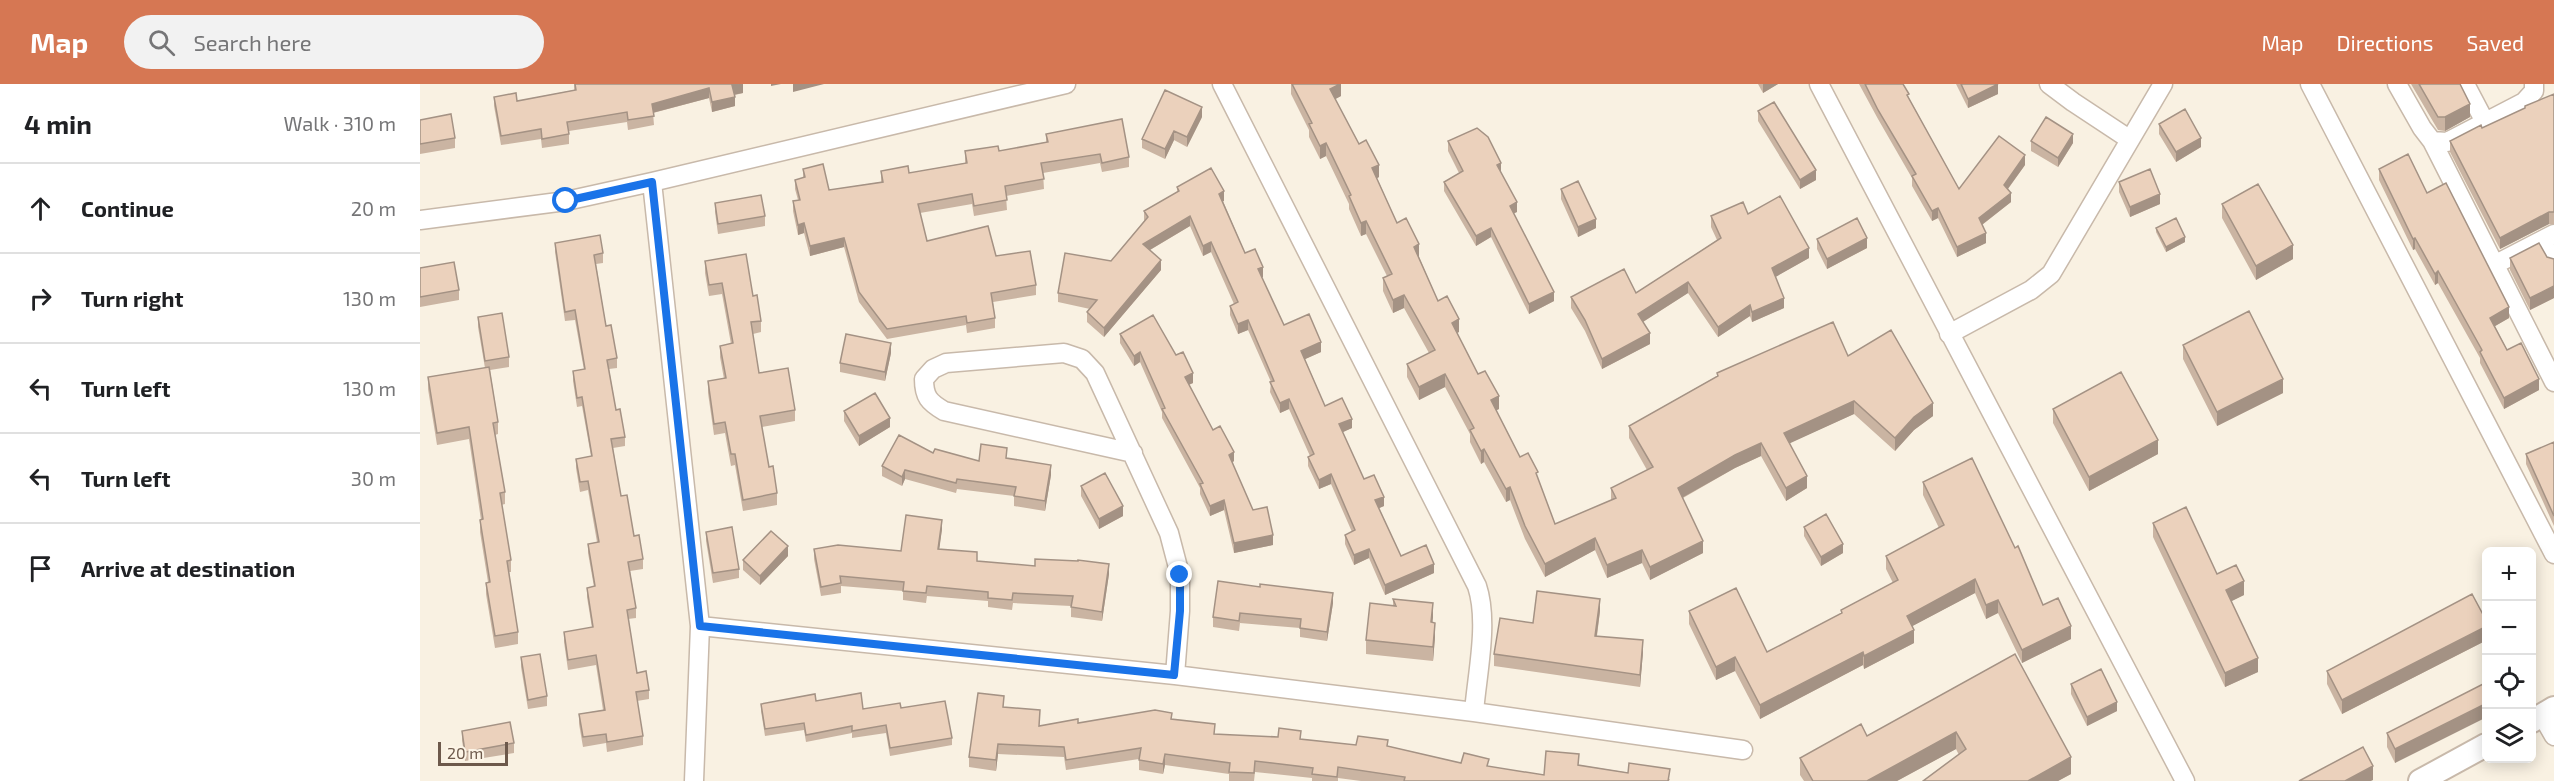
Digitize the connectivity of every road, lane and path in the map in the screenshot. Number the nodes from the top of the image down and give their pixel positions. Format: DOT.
graph roads {
  1 [pos="1066,84"];
  2 [pos="1222,84"];
  3 [pos="1819,84"];
  4 [pos="2049,84"];
  5 [pos="2163,84"];
  6 [pos="2310,84"];
  7 [pos="2397,84"];
  8 [pos="2465,84"];
  9 [pos="2534,84"];
  10 [pos="2485,122"];
  11 [pos="2129,139"];
  12 [pos="2432,141"];
  13 [pos="652,182"];
  14 [pos="420,220"];
  15 [pos="2549,237"];
  16 [pos="2554,260"];
  17 [pos="2494,265"];
  18 [pos="1949,334"];
  19 [pos="2554,382"];
  20 [pos="1132,453"];
  21 [pos="2554,554"];
  22 [pos="700,626"];
  23 [pos="1174,675"];
  24 [pos="1474,712"];
  25 [pos="2543,715"];
  26 [pos="2554,736"];
  27 [pos="2482,749"];
  28 [pos="1743,750"];
  29 [pos="694,781"];
  30 [pos="2185,781"];
  31 [pos="2420,781"];
  1 -- 13 [label="street"];
  2 -- 24 [label="street"];
  3 -- 18 [label="street"];
  4 -- 11 [label="street"];
  5 -- 11 [label="street"];
  6 -- 21 [label="street"];
  7 -- 12 [label="street"];
  8 -- 10 [label="street"];
  9 -- 10 [label="street"];
  10 -- 12 [label="street"];
  11 -- 18 [label="street"];
  12 -- 17 [label="street"];
  13 -- 14 [label="street"];
  13 -- 22 [label="street"];
  15 -- 16 [label="street"];
  15 -- 17 [label="street"];
  17 -- 19 [label="street"];
  18 -- 30 [label="street"];
  20 -- 20 [label="street"];
  20 -- 23 [label="street"];
  22 -- 23 [label="street"];
  22 -- 29 [label="street"];
  23 -- 24 [label="street"];
  24 -- 28 [label="street"];
  25 -- 26 [label="street"];
  27 -- 31 [label="street"];
}
